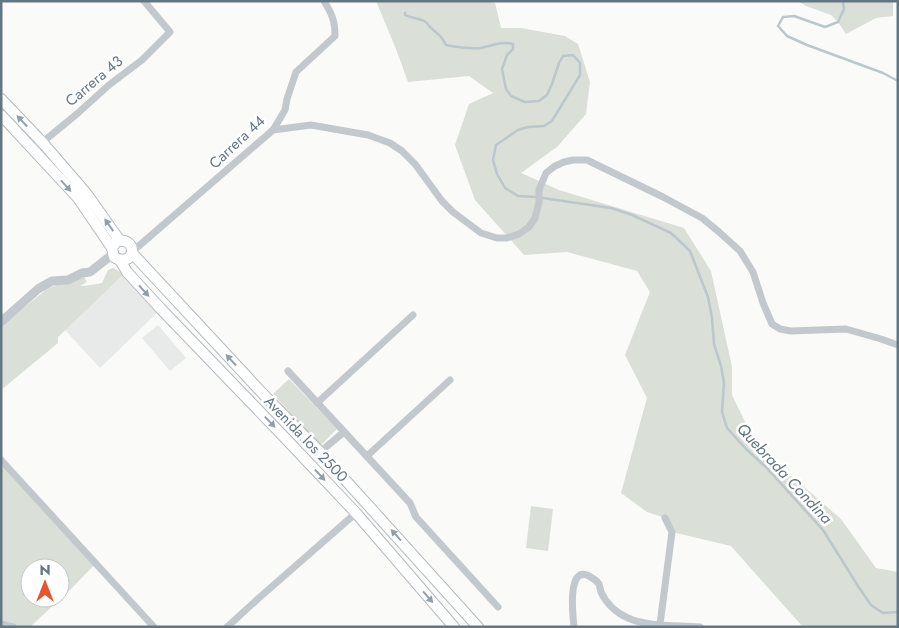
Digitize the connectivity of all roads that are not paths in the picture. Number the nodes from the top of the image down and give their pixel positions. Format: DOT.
graph roads {
  1 [pos="144,1"];
  2 [pos="324,1"];
  3 [pos="1,99"];
  4 [pos="1,115"];
  5 [pos="273,130"];
  6 [pos="42,142"];
  7 [pos="33,150"];
  8 [pos="120,240"];
  9 [pos="132,252"];
  10 [pos="114,256"];
  11 [pos="413,315"];
  12 [pos="1,322"];
  13 [pos="898,345"];
  14 [pos="288,371"];
  15 [pos="450,380"];
  16 [pos="317,403"];
  17 [pos="344,432"];
  18 [pos="320,452"];
  19 [pos="367,456"];
  20 [pos="1,460"];
  21 [pos="356,513"];
  22 [pos="665,518"];
  23 [pos="498,607"];
  24 [pos="1,624"];
  25 [pos="660,624"];
  26 [pos="690,626"];
  27 [pos="13,627"];
  28 [pos="154,627"];
  29 [pos="227,627"];
  30 [pos="454,627"];
  31 [pos="478,627"];
  32 [pos="574,627"];
  33 [pos="700,627"];
  1 -- 6 [label="street, Carrera 43"];
  2 -- 5 [label="street, Carrera 44"];
  6 -- 3 [label="main road, Avenida los 2500, one-way"];
  4 -- 7 [label="main road, Avenida los 2500"];
  5 -- 9 [label="street, Carrera 44"];
  5 -- 13 [label="street"];
  6 -- 7 [label="street, Carrera 43"];
  8 -- 6 [label="main road, Avenida los 2500, one-way"];
  7 -- 10 [label="main road, Avenida los 2500, one-way"];
  8 -- 9 [label="main road, Avenida los 2500"];
  8 -- 10 [label="main road"];
  9 -- 10 [label="main road"];
  18 -- 9 [label="main road, Avenida los 2500, one-way"];
  10 -- 12 [label="street"];
  10 -- 21 [label="main road, Avenida los 2500, one-way"];
  11 -- 16 [label="street"];
  14 -- 16 [label="street"];
  15 -- 19 [label="street"];
  16 -- 17 [label="street"];
  17 -- 18 [label="street"];
  17 -- 19 [label="street"];
  31 -- 18 [label="main road, Avenida los 2500, one-way"];
  19 -- 23 [label="street"];
  20 -- 28 [label="street"];
  21 -- 29 [label="street"];
  21 -- 30 [label="main road, Avenida los 2500, one-way"];
  22 -- 25 [label="street"];
  24 -- 27 [label="street"];
  25 -- 26 [label="street"];
  25 -- 32 [label="street"];
  26 -- 33 [label="street"];
}
